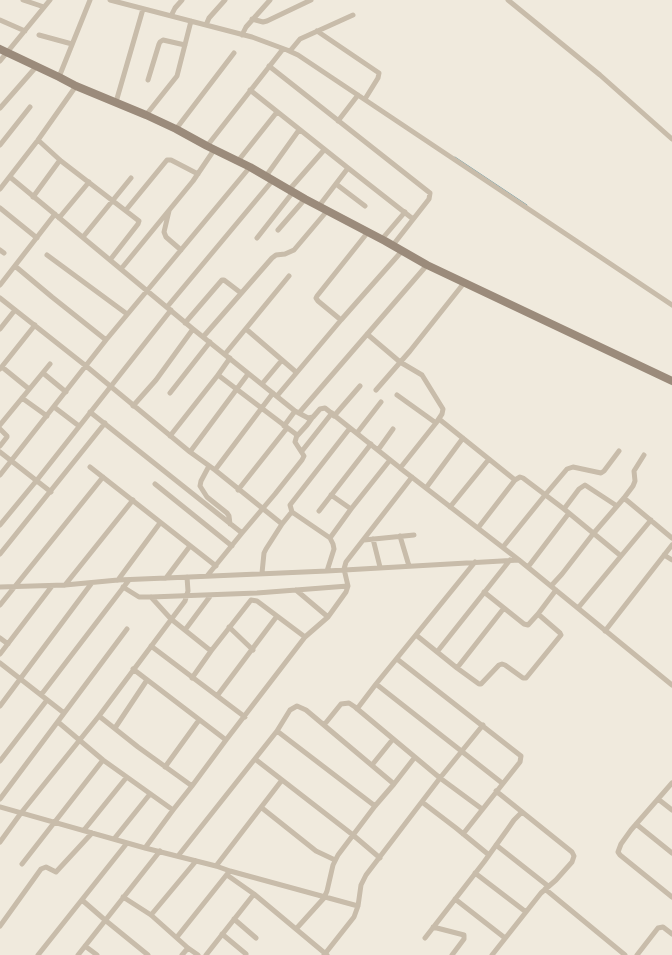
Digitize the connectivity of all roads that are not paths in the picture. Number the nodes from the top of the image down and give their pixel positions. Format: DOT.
graph roads {
  1 [pos="23,0"];
  2 [pos="50,0"];
  3 [pos="90,0"];
  4 [pos="110,0"];
  5 [pos="182,0"];
  6 [pos="225,0"];
  7 [pos="270,0"];
  8 [pos="311,0"];
  9 [pos="508,0"];
  10 [pos="44,7"];
  11 [pos="143,9"];
  12 [pos="173,12"];
  13 [pos="353,15"];
  14 [pos="252,19"];
  15 [pos="0,20"];
  16 [pos="191,22"];
  17 [pos="207,22"];
  18 [pos="25,30"];
  19 [pos="244,31"];
  20 [pos="317,31"];
  21 [pos="39,35"];
  22 [pos="72,44"];
  23 [pos="185,45"];
  24 [pos="284,49"];
  25 [pos="292,49"];
  26 [pos="3,51"];
  27 [pos="234,53"];
  28 [pos="0,61"];
  29 [pos="269,66"];
  30 [pos="36,67"];
  31 [pos="59,76"];
  32 [pos="148,80"];
  33 [pos="76,86"];
  34 [pos="250,90"];
  35 [pos="358,94"];
  36 [pos="366,97"];
  37 [pos="116,102"];
  38 [pos="30,107"];
  39 [pos="0,108"];
  40 [pos="277,112"];
  41 [pos="146,115"];
  42 [pos="338,121"];
  43 [pos="176,129"];
  44 [pos="300,130"];
  45 [pos="672,139"];
  46 [pos="38,140"];
  47 [pos="0,145"];
  48 [pos="211,148"];
  49 [pos="324,150"];
  50 [pos="60,160"];
  51 [pos="238,161"];
  52 [pos="250,167"];
  53 [pos="348,168"];
  54 [pos="198,174"];
  55 [pos="10,177"];
  56 [pos="131,178"];
  57 [pos="270,178"];
  58 [pos="89,182"];
  59 [pos="336,184"];
  60 [pos="0,189"];
  61 [pos="291,191"];
  62 [pos="34,197"];
  63 [pos="305,198"];
  64 [pos="113,200"];
  65 [pos="319,206"];
  66 [pos="365,206"];
  67 [pos="0,208"];
  68 [pos="126,210"];
  69 [pos="169,210"];
  70 [pos="327,211"];
  71 [pos="405,212"];
  72 [pos="56,216"];
  73 [pos="413,219"];
  74 [pos="278,230"];
  75 [pos="368,232"];
  76 [pos="83,237"];
  77 [pos="37,238"];
  78 [pos="257,238"];
  79 [pos="382,239"];
  80 [pos="393,245"];
  81 [pos="181,250"];
  82 [pos="402,251"];
  83 [pos="47,255"];
  84 [pos="110,260"];
  85 [pos="427,265"];
  86 [pos="15,266"];
  87 [pos="121,269"];
  88 [pos="289,276"];
  89 [pos="464,283"];
  90 [pos="0,285"];
  91 [pos="147,290"];
  92 [pos="241,293"];
  93 [pos="0,298"];
  94 [pos="672,305"];
  95 [pos="169,309"];
  96 [pos="15,310"];
  97 [pos="127,314"];
  98 [pos="341,320"];
  99 [pos="186,323"];
  100 [pos="35,325"];
  101 [pos="0,329"];
  102 [pos="193,329"];
  103 [pos="246,329"];
  104 [pos="366,334"];
  105 [pos="203,337"];
  106 [pos="106,340"];
  107 [pos="210,342"];
  108 [pos="228,356"];
  109 [pos="282,360"];
  110 [pos="400,362"];
  111 [pos="50,364"];
  112 [pos="86,366"];
  113 [pos="1,368"];
  114 [pos="296,372"];
  115 [pos="43,373"];
  116 [pos="248,374"];
  117 [pos="218,375"];
  118 [pos="672,382"];
  119 [pos="262,384"];
  120 [pos="360,386"];
  121 [pos="110,387"];
  122 [pos="30,389"];
  123 [pos="236,389"];
  124 [pos="376,390"];
  125 [pos="66,392"];
  126 [pos="170,393"];
  127 [pos="275,395"];
  128 [pos="397,395"];
  129 [pos="22,398"];
  130 [pos="381,402"];
  131 [pos="133,406"];
  132 [pos="54,407"];
  133 [pos="262,409"];
  134 [pos="90,412"];
  135 [pos="297,412"];
  136 [pos="333,414"];
  137 [pos="47,416"];
  138 [pos="312,418"];
  139 [pos="438,421"];
  140 [pos="105,423"];
  141 [pos="79,426"];
  142 [pos="0,427"];
  143 [pos="285,427"];
  144 [pos="350,428"];
  145 [pos="393,429"];
  146 [pos="357,434"];
  147 [pos="170,436"];
  148 [pos="297,436"];
  149 [pos="463,438"];
  150 [pos="371,444"];
  151 [pos="0,446"];
  152 [pos="378,450"];
  153 [pos="302,451"];
  154 [pos="618,451"];
  155 [pos="0,452"];
  156 [pos="190,452"];
  157 [pos="644,455"];
  158 [pos="489,459"];
  159 [pos="390,460"];
  160 [pos="12,461"];
  161 [pos="209,466"];
  162 [pos="90,467"];
  163 [pos="400,468"];
  164 [pos="215,470"];
  165 [pos="0,475"];
  166 [pos="103,477"];
  167 [pos="412,477"];
  168 [pos="37,480"];
  169 [pos="515,480"];
  170 [pos="155,484"];
  171 [pos="426,488"];
  172 [pos="238,490"];
  173 [pos="51,492"];
  174 [pos="545,494"];
  175 [pos="331,495"];
  176 [pos="624,498"];
  177 [pos="132,500"];
  178 [pos="617,506"];
  179 [pos="450,507"];
  180 [pos="564,508"];
  181 [pos="262,509"];
  182 [pos="351,510"];
  183 [pos="319,511"];
  184 [pos="292,512"];
  185 [pos="569,513"];
  186 [pos="651,520"];
  187 [pos="160,523"];
  188 [pos="230,524"];
  189 [pos="282,524"];
  190 [pos="0,525"];
  191 [pos="478,528"];
  192 [pos="242,533"];
  193 [pos="593,534"];
  194 [pos="414,535"];
  195 [pos="400,536"];
  196 [pos="330,538"];
  197 [pos="672,538"];
  198 [pos="373,539"];
  199 [pos="364,540"];
  200 [pos="672,545"];
  201 [pos="190,546"];
  202 [pos="232,546"];
  203 [pos="503,548"];
  204 [pos="0,554"];
  205 [pos="664,555"];
  206 [pos="621,556"];
  207 [pos="510,560"];
  208 [pos="519,560"];
  209 [pos="672,560"];
  210 [pos="475,562"];
  211 [pos="216,566"];
  212 [pos="409,566"];
  213 [pos="380,567"];
  214 [pos="528,567"];
  215 [pos="344,569"];
  216 [pos="327,570"];
  217 [pos="262,572"];
  218 [pos="207,576"];
  219 [pos="187,577"];
  220 [pos="166,578"];
  221 [pos="118,580"];
  222 [pos="129,580"];
  223 [pos="91,584"];
  224 [pos="66,585"];
  225 [pos="15,586"];
  226 [pos="52,586"];
  227 [pos="348,586"];
  228 [pos="550,586"];
  229 [pos="0,587"];
  230 [pos="123,588"];
  231 [pos="295,590"];
  232 [pos="556,590"];
  233 [pos="484,592"];
  234 [pos="212,595"];
  235 [pos="187,596"];
  236 [pos="151,597"];
  237 [pos="0,605"];
  238 [pos="504,608"];
  239 [pos="578,608"];
  240 [pos="538,614"];
  241 [pos="277,616"];
  242 [pos="328,616"];
  243 [pos="171,619"];
  244 [pos="230,627"];
  245 [pos="127,629"];
  246 [pos="185,630"];
  247 [pos="605,631"];
  248 [pos="416,635"];
  249 [pos="0,638"];
  250 [pos="305,638"];
  251 [pos="8,644"];
  252 [pos="150,646"];
  253 [pos="252,650"];
  254 [pos="211,651"];
  255 [pos="437,652"];
  256 [pos="0,654"];
  257 [pos="397,659"];
  258 [pos="0,663"];
  259 [pos="456,668"];
  260 [pos="133,669"];
  261 [pos="192,678"];
  262 [pos="20,679"];
  263 [pos="147,680"];
  264 [pos="376,684"];
  265 [pos="672,685"];
  266 [pos="41,695"];
  267 [pos="217,696"];
  268 [pos="47,700"];
  269 [pos="0,706"];
  270 [pos="358,709"];
  271 [pos="64,713"];
  272 [pos="99,716"];
  273 [pos="245,717"];
  274 [pos="199,720"];
  275 [pos="58,722"];
  276 [pos="484,725"];
  277 [pos="324,726"];
  278 [pos="115,728"];
  279 [pos="277,731"];
  280 [pos="393,739"];
  281 [pos="80,740"];
  282 [pos="226,740"];
  283 [pos="461,752"];
  284 [pos="415,757"];
  285 [pos="255,759"];
  286 [pos="103,760"];
  287 [pos="0,761"];
  288 [pos="372,765"];
  289 [pos="165,766"];
  290 [pos="126,778"];
  291 [pos="440,778"];
  292 [pos="282,780"];
  293 [pos="502,783"];
  294 [pos="672,783"];
  295 [pos="394,784"];
  296 [pos="192,786"];
  297 [pos="496,791"];
  298 [pos="150,794"];
  299 [pos="0,799"];
  300 [pos="658,799"];
  301 [pos="422,802"];
  302 [pos="375,806"];
  303 [pos="0,807"];
  304 [pos="262,808"];
  305 [pos="482,809"];
  306 [pos="173,810"];
  307 [pos="672,810"];
  308 [pos="522,812"];
  309 [pos="21,813"];
  310 [pos="54,822"];
  311 [pos="636,824"];
  312 [pos="84,830"];
  313 [pos="92,833"];
  314 [pos="463,834"];
  315 [pos="353,835"];
  316 [pos="114,839"];
  317 [pos="0,842"];
  318 [pos="127,843"];
  319 [pos="496,845"];
  320 [pos="145,848"];
  321 [pos="160,851"];
  322 [pos="672,853"];
  323 [pos="489,855"];
  324 [pos="178,856"];
  325 [pos="380,858"];
  326 [pos="335,860"];
  327 [pos="196,861"];
  328 [pos="22,864"];
  329 [pos="216,866"];
  330 [pos="229,873"];
  331 [pos="475,873"];
  332 [pos="546,888"];
  333 [pos="254,894"];
  334 [pos="123,897"];
  335 [pos="672,897"];
  336 [pos="324,898"];
  337 [pos="455,899"];
  338 [pos="82,900"];
  339 [pos="358,906"];
  340 [pos="526,912"];
  341 [pos="151,915"];
  342 [pos="234,919"];
  343 [pos="105,920"];
  344 [pos="0,926"];
  345 [pos="433,927"];
  346 [pos="296,929"];
  347 [pos="222,934"];
  348 [pos="672,934"];
  349 [pos="177,937"];
  350 [pos="256,938"];
  351 [pos="425,938"];
  352 [pos="505,938"];
  353 [pos="86,946"];
  354 [pos="188,948"];
  355 [pos="40,953"];
  356 [pos="246,954"];
  357 [pos="326,954"];
  358 [pos="47,955"];
  359 [pos="78,955"];
  360 [pos="97,955"];
  361 [pos="148,955"];
  362 [pos="182,955"];
  363 [pos="198,955"];
  364 [pos="206,955"];
  365 [pos="452,955"];
  366 [pos="492,955"];
  367 [pos="625,955"];
  368 [pos="637,955"];
  1 -- 10 [label="street"];
  2 -- 10 [label="street"];
  3 -- 22 [label="street"];
  4 -- 11 [label="street"];
  5 -- 12 [label="street"];
  6 -- 17 [label="street"];
  7 -- 14 [label="street"];
  8 -- 14 [label="street"];
  9 -- 45 [label="street"];
  10 -- 18 [label="street"];
  11 -- 12 [label="street"];
  11 -- 37 [label="street"];
  12 -- 16 [label="street"];
  13 -- 20 [label="street"];
  14 -- 19 [label="street"];
  15 -- 18 [label="street"];
  16 -- 17 [label="street"];
  16 -- 23 [label="street"];
  17 -- 19 [label="street"];
  18 -- 26 [label="street"];
  19 -- 24 [label="street"];
  20 -- 25 [label="street"];
  20 -- 36 [label="street"];
  21 -- 22 [label="street"];
  22 -- 31 [label="street"];
  23 -- 32 [label="street"];
  23 -- 41 [label="street"];
  24 -- 25 [label="street"];
  24 -- 29 [label="street"];
  25 -- 35 [label="street"];
  26 -- 28 [label="street"];
  26 -- 30 [label="street"];
  27 -- 43 [label="street"];
  29 -- 34 [label="street"];
  29 -- 42 [label="street"];
  30 -- 31 [label="street"];
  30 -- 39 [label="street"];
  31 -- 33 [label="street"];
  33 -- 37 [label="street"];
  33 -- 46 [label="street"];
  34 -- 40 [label="street"];
  34 -- 48 [label="street"];
  35 -- 36 [label="street"];
  35 -- 42 [label="street"];
  36 -- 94 [label="street"];
  37 -- 41 [label="street"];
  38 -- 47 [label="street"];
  40 -- 44 [label="street"];
  40 -- 51 [label="street"];
  41 -- 43 [label="street"];
  42 -- 73 [label="street"];
  43 -- 48 [label="street"];
  44 -- 49 [label="street"];
  44 -- 57 [label="street"];
  46 -- 50 [label="street"];
  46 -- 55 [label="street"];
  48 -- 51 [label="street"];
  48 -- 54 [label="street"];
  49 -- 53 [label="street"];
  49 -- 61 [label="street"];
  50 -- 58 [label="street"];
  50 -- 62 [label="street"];
  51 -- 52 [label="street"];
  52 -- 57 [label="street"];
  52 -- 81 [label="street"];
  53 -- 59 [label="street"];
  53 -- 71 [label="street"];
  54 -- 68 [label="street"];
  54 -- 69 [label="street"];
  55 -- 60 [label="street"];
  55 -- 62 [label="street"];
  56 -- 64 [label="street"];
  57 -- 61 [label="street"];
  57 -- 95 [label="street"];
  58 -- 64 [label="street"];
  58 -- 72 [label="street"];
  59 -- 65 [label="street"];
  59 -- 66 [label="street"];
  61 -- 63 [label="street"];
  61 -- 78 [label="street"];
  62 -- 72 [label="street"];
  63 -- 65 [label="street"];
  63 -- 74 [label="street"];
  64 -- 68 [label="street"];
  64 -- 76 [label="street"];
  65 -- 70 [label="street"];
  67 -- 77 [label="street"];
  68 -- 84 [label="street"];
  69 -- 81 [label="street"];
  69 -- 87 [label="street"];
  70 -- 75 [label="street"];
  70 -- 92 [label="street"];
  71 -- 73 [label="street"];
  71 -- 79 [label="street"];
  72 -- 76 [label="street"];
  72 -- 77 [label="street"];
  73 -- 80 [label="street"];
  75 -- 79 [label="street"];
  75 -- 98 [label="street"];
  76 -- 84 [label="street"];
  77 -- 86 [label="street"];
  79 -- 80 [label="street"];
  80 -- 82 [label="street"];
  81 -- 91 [label="street"];
  82 -- 85 [label="street"];
  82 -- 98 [label="street"];
  83 -- 97 [label="street"];
  84 -- 87 [label="street"];
  85 -- 89 [label="street"];
  85 -- 104 [label="street"];
  86 -- 90 [label="street"];
  86 -- 106 [label="street"];
  87 -- 91 [label="street"];
  88 -- 103 [label="street"];
  89 -- 110 [label="street"];
  89 -- 118 [label="street"];
  91 -- 95 [label="street"];
  91 -- 97 [label="street"];
  92 -- 99 [label="street"];
  92 -- 105 [label="street"];
  93 -- 96 [label="street"];
  95 -- 99 [label="street"];
  95 -- 121 [label="street"];
  96 -- 100 [label="street"];
  96 -- 101 [label="street"];
  97 -- 106 [label="street"];
  98 -- 114 [label="street"];
  99 -- 102 [label="street"];
  100 -- 112 [label="street"];
  100 -- 113 [label="street"];
  102 -- 105 [label="street"];
  102 -- 131 [label="street"];
  103 -- 108 [label="street"];
  103 -- 109 [label="street"];
  104 -- 110 [label="street"];
  104 -- 135 [label="street"];
  105 -- 107 [label="street"];
  106 -- 112 [label="street"];
  107 -- 108 [label="street"];
  107 -- 126 [label="street"];
  108 -- 116 [label="street"];
  108 -- 117 [label="street"];
  109 -- 114 [label="street"];
  109 -- 119 [label="street"];
  110 -- 124 [label="street"];
  110 -- 139 [label="street"];
  111 -- 115 [label="street"];
  112 -- 121 [label="street"];
  112 -- 125 [label="street"];
  113 -- 122 [label="street"];
  114 -- 127 [label="street"];
  115 -- 122 [label="street"];
  115 -- 125 [label="street"];
  116 -- 119 [label="street"];
  116 -- 123 [label="street"];
  117 -- 123 [label="street"];
  117 -- 147 [label="street"];
  119 -- 127 [label="street"];
  120 -- 136 [label="street"];
  121 -- 131 [label="street"];
  121 -- 134 [label="street"];
  122 -- 129 [label="street"];
  123 -- 133 [label="street"];
  123 -- 156 [label="street"];
  125 -- 132 [label="street"];
  127 -- 133 [label="street"];
  127 -- 135 [label="street"];
  128 -- 139 [label="street"];
  129 -- 137 [label="street"];
  129 -- 142 [label="street"];
  130 -- 146 [label="street"];
  131 -- 147 [label="street"];
  132 -- 137 [label="street"];
  132 -- 141 [label="street"];
  133 -- 143 [label="street"];
  133 -- 164 [label="street"];
  134 -- 140 [label="street"];
  134 -- 141 [label="street"];
  135 -- 138 [label="street"];
  135 -- 143 [label="street"];
  136 -- 138 [label="street"];
  136 -- 144 [label="street"];
  136 -- 153 [label="street"];
  137 -- 160 [label="street"];
  138 -- 148 [label="street"];
  139 -- 149 [label="street"];
  139 -- 163 [label="street"];
  140 -- 173 [label="street"];
  140 -- 188 [label="street"];
  141 -- 168 [label="street"];
  142 -- 151 [label="street"];
  143 -- 148 [label="street"];
  143 -- 172 [label="street"];
  144 -- 146 [label="street"];
  144 -- 184 [label="street"];
  145 -- 152 [label="street"];
  146 -- 150 [label="street"];
  147 -- 156 [label="street"];
  148 -- 153 [label="street"];
  149 -- 158 [label="street"];
  149 -- 171 [label="street"];
  150 -- 152 [label="street"];
  150 -- 175 [label="street"];
  152 -- 159 [label="street"];
  153 -- 181 [label="street"];
  154 -- 174 [label="street"];
  155 -- 160 [label="street"];
  156 -- 161 [label="street"];
  157 -- 176 [label="street"];
  158 -- 169 [label="street"];
  158 -- 179 [label="street"];
  159 -- 163 [label="street"];
  159 -- 182 [label="street"];
  160 -- 165 [label="street"];
  160 -- 168 [label="street"];
  161 -- 164 [label="street"];
  161 -- 188 [label="street"];
  162 -- 166 [label="street"];
  163 -- 167 [label="street"];
  164 -- 172 [label="street"];
  166 -- 177 [label="street"];
  166 -- 225 [label="street"];
  167 -- 171 [label="street"];
  167 -- 199 [label="street"];
  168 -- 173 [label="street"];
  168 -- 190 [label="street"];
  169 -- 174 [label="street"];
  169 -- 191 [label="street"];
  170 -- 202 [label="street"];
  171 -- 179 [label="street"];
  172 -- 181 [label="street"];
  173 -- 204 [label="street"];
  174 -- 180 [label="street"];
  174 -- 203 [label="street"];
  175 -- 182 [label="street"];
  175 -- 183 [label="street"];
  176 -- 178 [label="street"];
  176 -- 186 [label="street"];
  177 -- 187 [label="street"];
  177 -- 224 [label="street"];
  178 -- 180 [label="street"];
  178 -- 193 [label="street"];
  179 -- 191 [label="street"];
  180 -- 185 [label="street"];
  181 -- 189 [label="street"];
  181 -- 192 [label="street"];
  182 -- 196 [label="street"];
  184 -- 189 [label="street"];
  184 -- 196 [label="street"];
  185 -- 193 [label="street"];
  185 -- 214 [label="street"];
  186 -- 197 [label="street"];
  186 -- 206 [label="street"];
  187 -- 201 [label="street"];
  187 -- 221 [label="street"];
  188 -- 192 [label="street"];
  189 -- 217 [label="street"];
  191 -- 203 [label="street"];
  192 -- 202 [label="street"];
  193 -- 206 [label="street"];
  193 -- 228 [label="street"];
  194 -- 195 [label="street"];
  195 -- 198 [label="street"];
  195 -- 212 [label="street"];
  196 -- 216 [label="street"];
  198 -- 199 [label="street"];
  198 -- 213 [label="street"];
  199 -- 215 [label="street"];
  200 -- 205 [label="street"];
  201 -- 211 [label="street"];
  201 -- 220 [label="street"];
  202 -- 211 [label="street"];
  203 -- 208 [label="street"];
  205 -- 209 [label="street"];
  205 -- 247 [label="street"];
  206 -- 239 [label="street"];
  207 -- 208 [label="street"];
  207 -- 210 [label="street"];
  207 -- 233 [label="street"];
  208 -- 214 [label="street"];
  210 -- 212 [label="street"];
  210 -- 248 [label="street"];
  211 -- 218 [label="street"];
  212 -- 213 [label="street"];
  213 -- 215 [label="street"];
  214 -- 228 [label="street"];
  215 -- 216 [label="street"];
  215 -- 227 [label="street"];
  216 -- 217 [label="street"];
  217 -- 218 [label="street"];
  218 -- 219 [label="street"];
  219 -- 220 [label="street"];
  219 -- 235 [label="street"];
  220 -- 222 [label="street"];
  221 -- 222 [label="street"];
  221 -- 223 [label="street"];
  222 -- 230 [label="street"];
  223 -- 224 [label="street"];
  223 -- 262 [label="street"];
  224 -- 226 [label="street"];
  225 -- 226 [label="street"];
  225 -- 229 [label="street"];
  225 -- 237 [label="street"];
  226 -- 251 [label="street"];
  227 -- 231 [label="street"];
  227 -- 242 [label="street"];
  228 -- 232 [label="street"];
  230 -- 236 [label="street"];
  230 -- 266 [label="street"];
  231 -- 234 [label="street"];
  231 -- 242 [label="street"];
  232 -- 239 [label="street"];
  232 -- 240 [label="street"];
  233 -- 238 [label="street"];
  233 -- 255 [label="street"];
  234 -- 235 [label="street"];
  234 -- 246 [label="street"];
  235 -- 236 [label="street"];
  235 -- 243 [label="street"];
  236 -- 243 [label="street"];
  238 -- 240 [label="street"];
  238 -- 259 [label="street"];
  239 -- 247 [label="street"];
  240 -- 259 [label="street"];
  241 -- 244 [label="street"];
  241 -- 250 [label="street"];
  241 -- 253 [label="street"];
  242 -- 250 [label="street"];
  243 -- 246 [label="street"];
  243 -- 252 [label="street"];
  244 -- 253 [label="street"];
  244 -- 254 [label="street"];
  245 -- 271 [label="street"];
  246 -- 254 [label="street"];
  247 -- 265 [label="street"];
  248 -- 255 [label="street"];
  248 -- 257 [label="street"];
  249 -- 251 [label="street"];
  250 -- 273 [label="street"];
  251 -- 256 [label="street"];
  252 -- 260 [label="street"];
  252 -- 261 [label="street"];
  253 -- 267 [label="street"];
  254 -- 261 [label="street"];
  255 -- 259 [label="street"];
  257 -- 264 [label="street"];
  257 -- 276 [label="street"];
  258 -- 262 [label="street"];
  260 -- 263 [label="street"];
  260 -- 272 [label="street"];
  261 -- 267 [label="street"];
  262 -- 266 [label="street"];
  262 -- 269 [label="street"];
  263 -- 274 [label="street"];
  263 -- 278 [label="street"];
  264 -- 270 [label="street"];
  264 -- 283 [label="street"];
  266 -- 268 [label="street"];
  267 -- 273 [label="street"];
  268 -- 271 [label="street"];
  268 -- 287 [label="street"];
  270 -- 277 [label="street"];
  270 -- 280 [label="street"];
  271 -- 275 [label="street"];
  272 -- 278 [label="street"];
  272 -- 281 [label="street"];
  273 -- 282 [label="street"];
  274 -- 282 [label="street"];
  274 -- 289 [label="street"];
  275 -- 281 [label="street"];
  275 -- 299 [label="street"];
  276 -- 283 [label="street"];
  276 -- 293 [label="street"];
  277 -- 279 [label="street"];
  277 -- 288 [label="street"];
  278 -- 289 [label="street"];
  279 -- 285 [label="street"];
  279 -- 302 [label="street"];
  280 -- 284 [label="street"];
  280 -- 288 [label="street"];
  281 -- 286 [label="street"];
  281 -- 309 [label="street"];
  282 -- 296 [label="street"];
  283 -- 291 [label="street"];
  283 -- 293 [label="street"];
  284 -- 291 [label="street"];
  284 -- 295 [label="street"];
  285 -- 292 [label="street"];
  285 -- 324 [label="street"];
  286 -- 290 [label="street"];
  286 -- 310 [label="street"];
  288 -- 295 [label="street"];
  289 -- 296 [label="street"];
  290 -- 298 [label="street"];
  290 -- 312 [label="street"];
  291 -- 301 [label="street"];
  291 -- 305 [label="street"];
  292 -- 304 [label="street"];
  292 -- 315 [label="street"];
  293 -- 297 [label="street"];
  294 -- 300 [label="street"];
  295 -- 302 [label="street"];
  296 -- 306 [label="street"];
  297 -- 305 [label="street"];
  297 -- 308 [label="street"];
  298 -- 306 [label="street"];
  298 -- 316 [label="street"];
  300 -- 307 [label="street"];
  300 -- 311 [label="street"];
  301 -- 314 [label="street"];
  301 -- 325 [label="street"];
  302 -- 315 [label="street"];
  303 -- 309 [label="street"];
  304 -- 326 [label="street"];
  304 -- 329 [label="street"];
  305 -- 314 [label="street"];
  306 -- 320 [label="street"];
  308 -- 319 [label="street"];
  308 -- 332 [label="street"];
  309 -- 310 [label="street"];
  309 -- 317 [label="street"];
  310 -- 312 [label="street"];
  310 -- 328 [label="street"];
  311 -- 322 [label="street"];
  311 -- 335 [label="street"];
  312 -- 313 [label="street"];
  313 -- 316 [label="street"];
  313 -- 344 [label="street"];
  314 -- 323 [label="street"];
  315 -- 325 [label="street"];
  315 -- 326 [label="street"];
  316 -- 318 [label="street"];
  318 -- 320 [label="street"];
  318 -- 338 [label="street"];
  319 -- 323 [label="street"];
  319 -- 332 [label="street"];
  320 -- 321 [label="street"];
  321 -- 324 [label="street"];
  321 -- 334 [label="street"];
  323 -- 331 [label="street"];
  324 -- 327 [label="street"];
  325 -- 339 [label="street"];
  326 -- 336 [label="street"];
  327 -- 329 [label="street"];
  327 -- 341 [label="street"];
  329 -- 330 [label="street"];
  330 -- 333 [label="street"];
  330 -- 336 [label="street"];
  330 -- 349 [label="street"];
  331 -- 337 [label="street"];
  331 -- 340 [label="street"];
  332 -- 340 [label="street"];
  332 -- 367 [label="street"];
  333 -- 342 [label="street"];
  333 -- 346 [label="street"];
  334 -- 341 [label="street"];
  334 -- 343 [label="street"];
  336 -- 339 [label="street"];
  336 -- 346 [label="street"];
  337 -- 345 [label="street"];
  337 -- 352 [label="street"];
  338 -- 343 [label="street"];
  338 -- 355 [label="street"];
  339 -- 357 [label="street"];
  340 -- 352 [label="street"];
  341 -- 349 [label="street"];
  342 -- 347 [label="street"];
  342 -- 350 [label="street"];
  343 -- 353 [label="street"];
  343 -- 361 [label="street"];
  345 -- 351 [label="street"];
  345 -- 365 [label="street"];
  346 -- 357 [label="street"];
  347 -- 356 [label="street"];
  347 -- 364 [label="street"];
  348 -- 368 [label="street"];
  349 -- 354 [label="street"];
  352 -- 366 [label="street"];
  353 -- 359 [label="street"];
  353 -- 360 [label="street"];
  354 -- 362 [label="street"];
  354 -- 363 [label="street"];
  355 -- 358 [label="street"];
}
